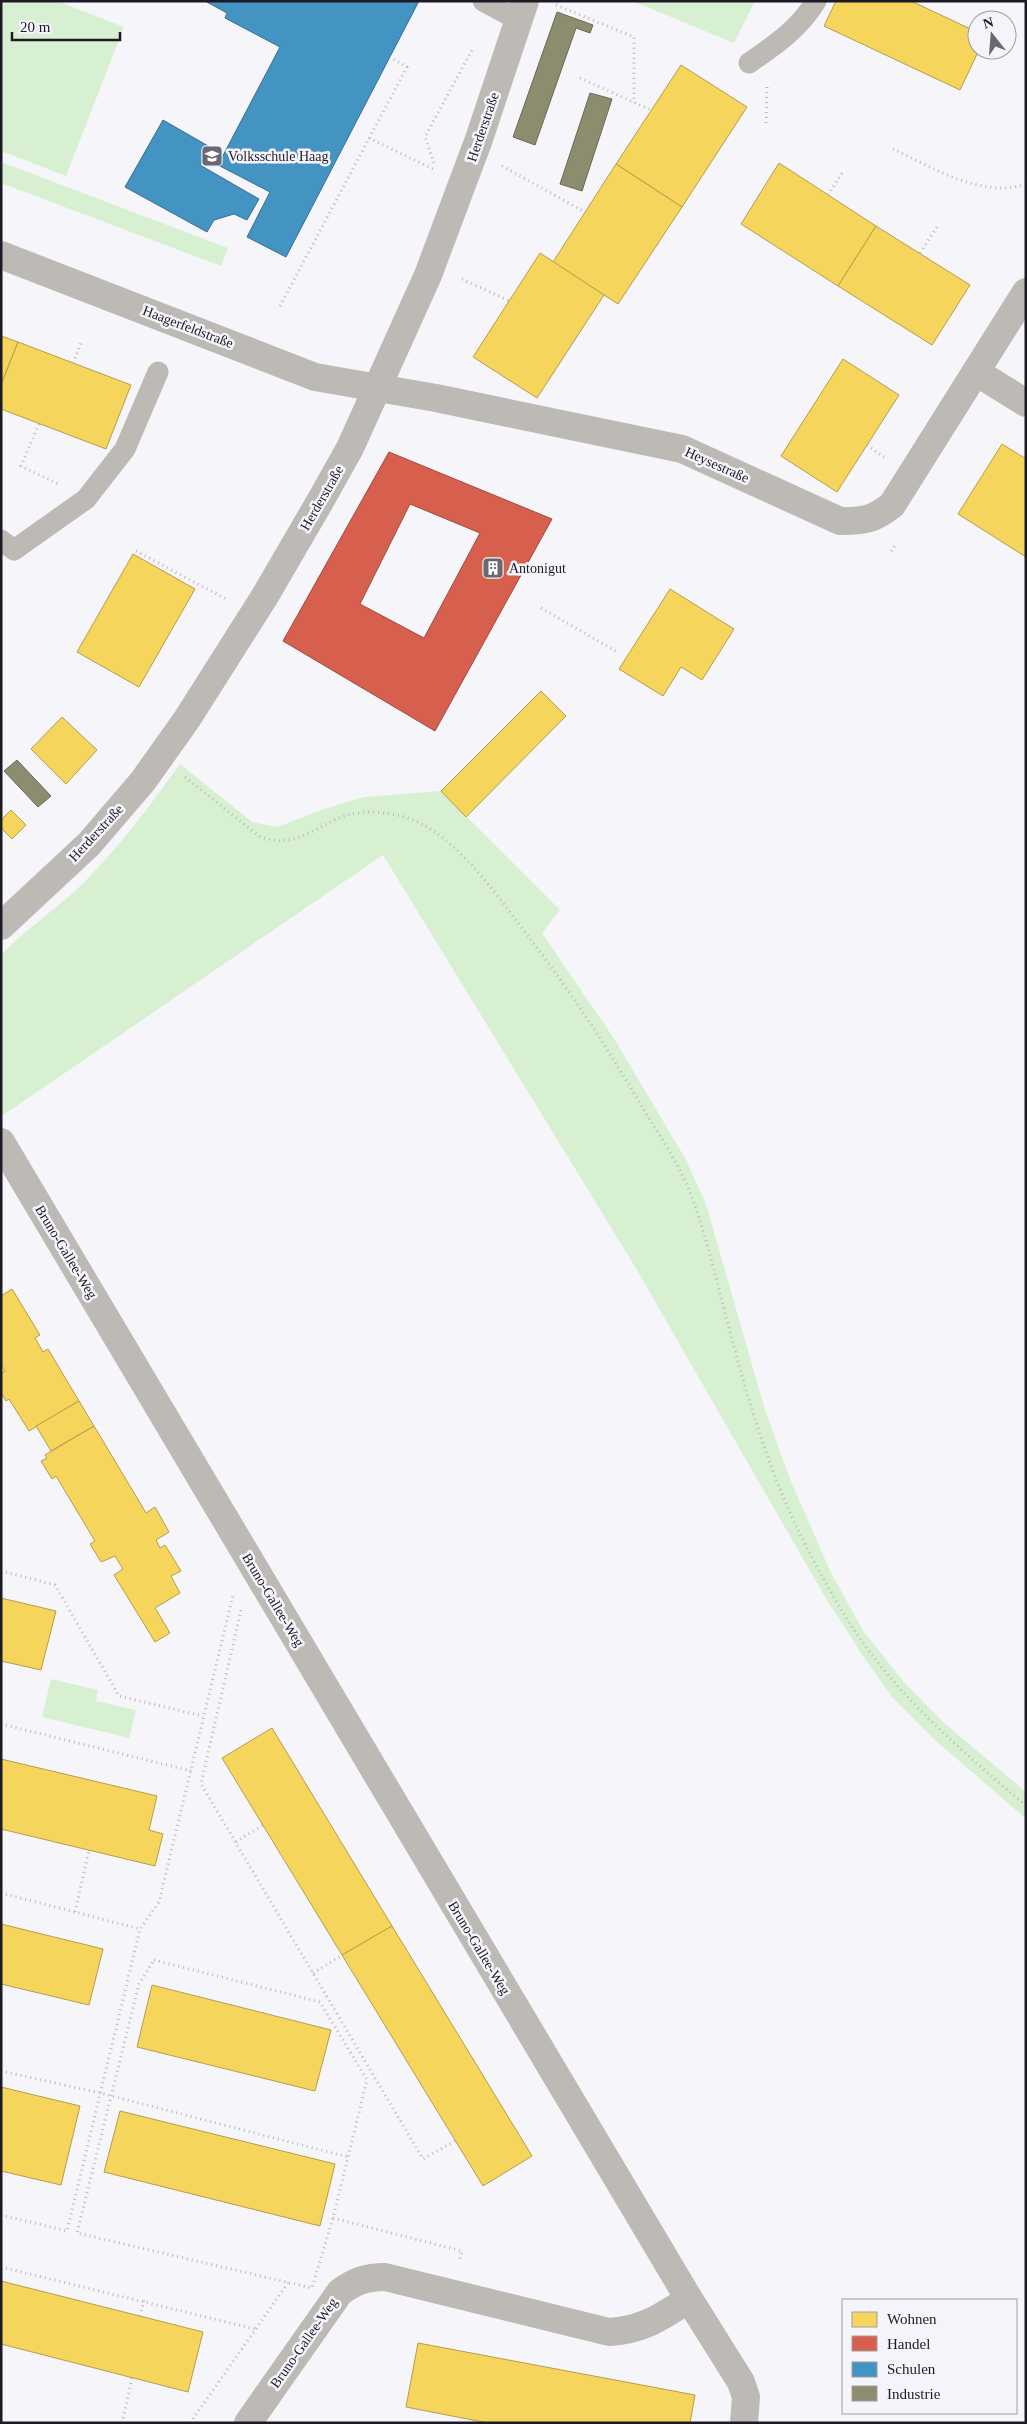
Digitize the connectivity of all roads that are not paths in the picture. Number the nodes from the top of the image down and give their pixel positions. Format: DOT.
graph roads {
  1 [pos="816,1"];
  2 [pos="489,4"];
  3 [pos="532,8"];
  4 [pos="748,63"];
  5 [pos="1,255"];
  6 [pos="1026,292"];
  7 [pos="158,372"];
  8 [pos="976,372"];
  9 [pos="377,388"];
  10 [pos="1026,403"];
  11 [pos="1,540"];
  12 [pos="1,926"];
  13 [pos="1,1142"];
  14 [pos="689,2299"];
  15 [pos="248,2423"];
  16 [pos="744,2423"];
  1 -- 4 [label="lane"];
  2 -- 3 [label="lane"];
  3 -- 9 [label="street, Herderstraße"];
  5 -- 9 [label="street, Haagerfeldstraße"];
  6 -- 8 [label="street, Heysestraße"];
  7 -- 11 [label="lane"];
  8 -- 9 [label="street, Heysestraße"];
  8 -- 10 [label="street"];
  9 -- 12 [label="street, Herderstraße"];
  13 -- 14 [label="street, Bruno-Gallee-Weg"];
  14 -- 15 [label="street, Bruno-Gallee-Weg"];
  14 -- 16 [label="street"];
}
